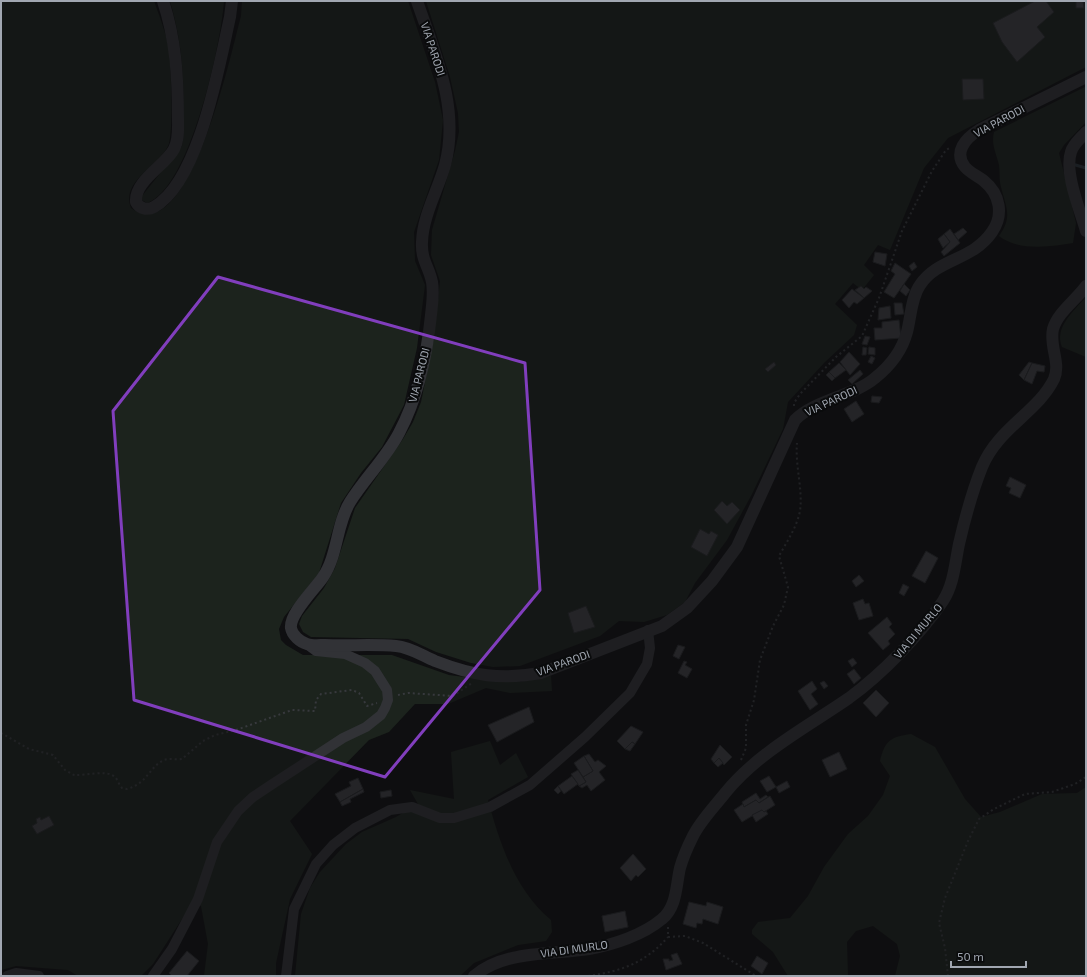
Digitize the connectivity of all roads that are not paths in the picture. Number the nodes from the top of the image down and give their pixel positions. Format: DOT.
graph roads {
  1 [pos="163,1"];
  2 [pos="232,1"];
  3 [pos="417,1"];
  4 [pos="1086,77"];
  5 [pos="1086,132"];
  6 [pos="1086,230"];
  7 [pos="1086,286"];
  8 [pos="648,630"];
  9 [pos="308,645"];
  10 [pos="7,976"];
  11 [pos="39,976"];
  12 [pos="153,976"];
  13 [pos="286,976"];
  14 [pos="474,976"];
  1 -- 2 [label="street"];
  3 -- 9 [label="street, VIA PARODI"];
  4 -- 8 [label="street, VIA PARODI"];
  5 -- 6 [label="street"];
  7 -- 14 [label="street, VIA DI MURLO"];
  8 -- 9 [label="street, VIA PARODI"];
  8 -- 13 [label="street"];
  9 -- 12 [label="street"];
  10 -- 11 [label="street"];
}
